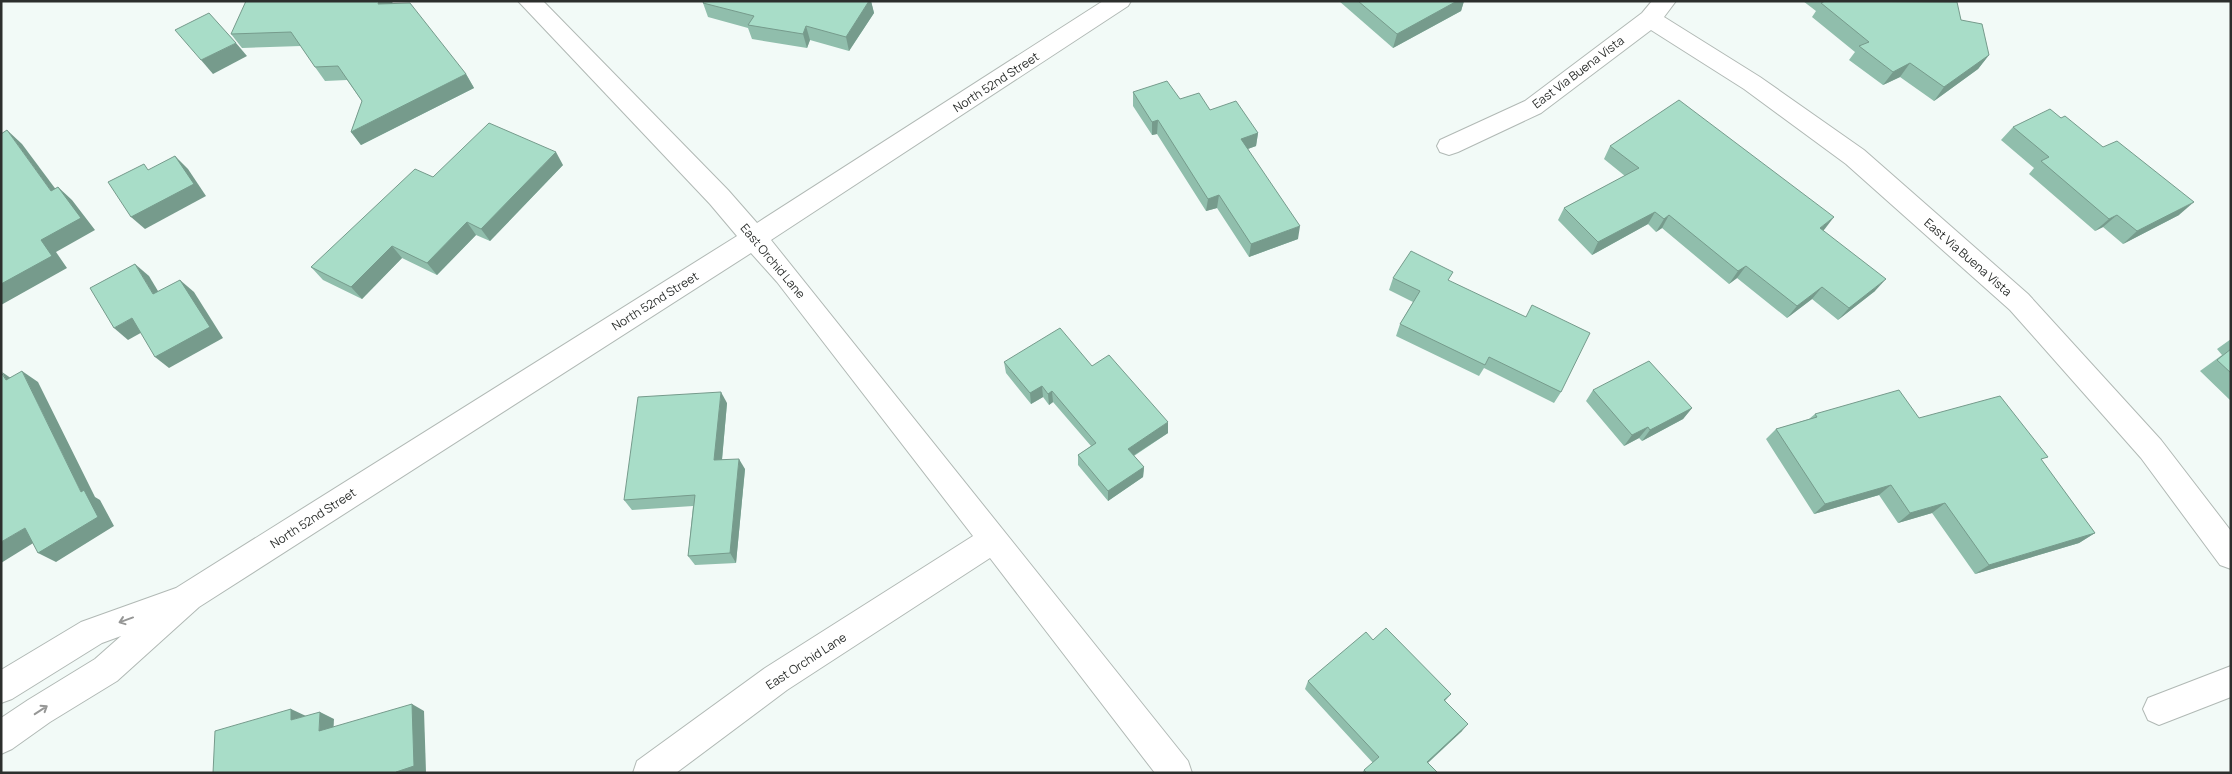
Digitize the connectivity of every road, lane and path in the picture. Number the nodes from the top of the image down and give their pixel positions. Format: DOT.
graph roads {
  1 [pos="529,1"];
  2 [pos="1120,1"];
  3 [pos="1657,10"];
  4 [pos="1449,146"];
  5 [pos="754,238"];
  6 [pos="994,540"];
  7 [pos="2231,555"];
  8 [pos="188,598"];
  9 [pos="2231,681"];
  10 [pos="1,688"];
  11 [pos="2159,709"];
  12 [pos="1,738"];
  13 [pos="649,773"];
  14 [pos="1176,773"];
  1 -- 5 [label="street, East Orchid Lane"];
  2 -- 5 [label="street, North 52nd Street"];
  3 -- 4 [label="street, East Via Buena Vista"];
  3 -- 7 [label="street, East Via Buena Vista"];
  5 -- 6 [label="street, East Orchid Lane"];
  5 -- 8 [label="street, North 52nd Street"];
  6 -- 13 [label="street, East Orchid Lane"];
  6 -- 14 [label="street, East Orchid Lane"];
  8 -- 10 [label="street, North 52nd Street, one-way"];
  12 -- 8 [label="street, North 52nd Street, one-way"];
  9 -- 11 [label="street"];
}
